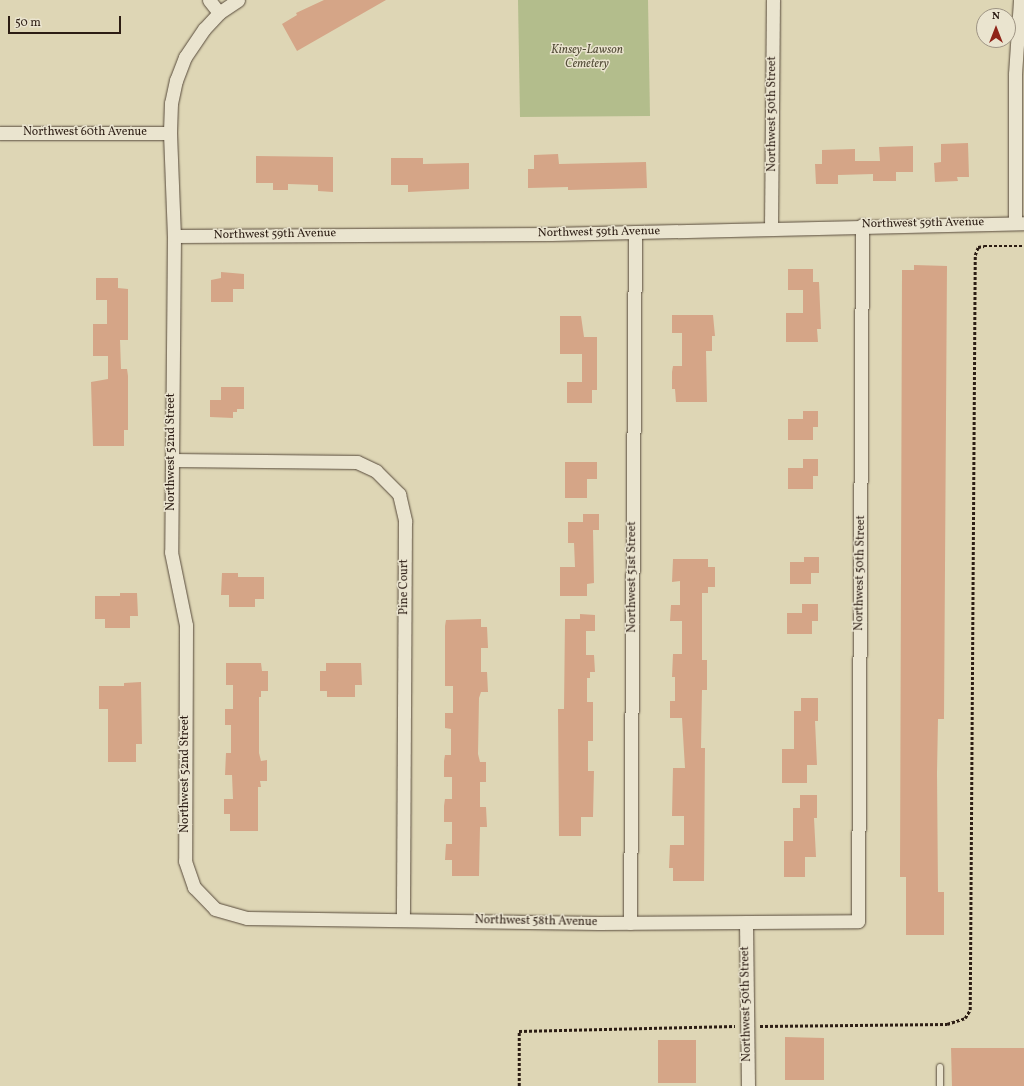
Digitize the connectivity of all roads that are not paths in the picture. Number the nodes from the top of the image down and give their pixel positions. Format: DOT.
graph roads {
  1 [pos="209,0"];
  2 [pos="238,0"];
  3 [pos="773,0"];
  4 [pos="1020,0"];
  5 [pos="218,13"];
  6 [pos="0,133"];
  7 [pos="170,133"];
  8 [pos="1020,223"];
  9 [pos="862,225"];
  10 [pos="772,228"];
  11 [pos="635,232"];
  12 [pos="174,236"];
  13 [pos="172,460"];
  14 [pos="215,909"];
  15 [pos="403,920"];
  16 [pos="858,921"];
  17 [pos="746,922"];
  18 [pos="630,923"];
  19 [pos="940,1067"];
  20 [pos="748,1086"];
  21 [pos="940,1086"];
  1 -- 5 [label="street"];
  2 -- 5 [label="street, Northwest 52nd Street"];
  3 -- 10 [label="street, Northwest 50th Street"];
  4 -- 8 [label="street"];
  5 -- 7 [label="street, Northwest 52nd Street"];
  6 -- 7 [label="street, Northwest 60th Avenue"];
  7 -- 12 [label="street, Northwest 52nd Street"];
  8 -- 9 [label="street, Northwest 59th Avenue"];
  9 -- 10 [label="street, Northwest 59th Avenue"];
  9 -- 16 [label="street, Northwest 50th Street"];
  10 -- 11 [label="street, Northwest 59th Avenue"];
  11 -- 12 [label="street, Northwest 59th Avenue"];
  11 -- 18 [label="street, Northwest 51st Street"];
  12 -- 13 [label="street, Northwest 52nd Street"];
  13 -- 14 [label="street, Northwest 52nd Street"];
  13 -- 15 [label="street, Pine Court"];
  14 -- 15 [label="street, Northwest 58th Avenue"];
  15 -- 18 [label="street, Northwest 58th Avenue"];
  16 -- 17 [label="street, Northwest 58th Avenue"];
  17 -- 18 [label="street, Northwest 58th Avenue"];
  17 -- 20 [label="street, Northwest 50th Street"];
  19 -- 21 [label="lane"];
}
